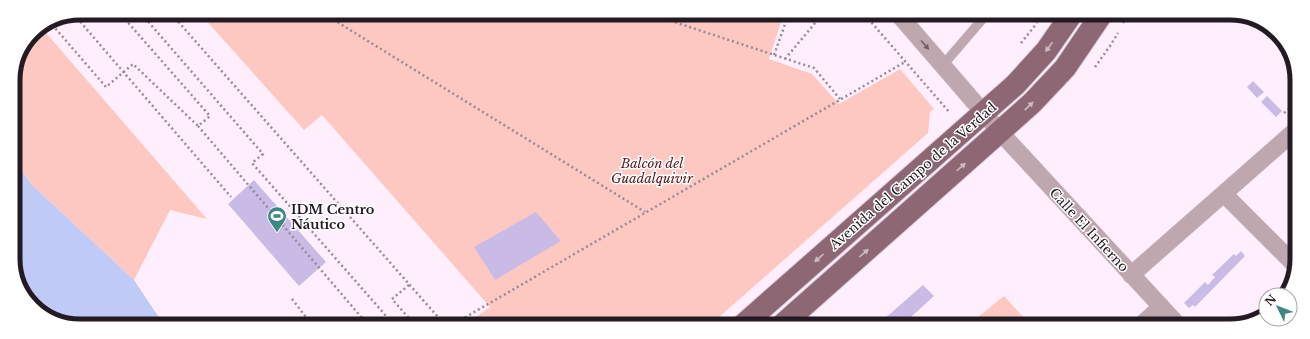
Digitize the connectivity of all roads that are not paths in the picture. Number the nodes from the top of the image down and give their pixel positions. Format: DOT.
graph roads {
  1 [pos="903,20"];
  2 [pos="982,20"];
  3 [pos="1068,20"];
  4 [pos="1098,20"];
  5 [pos="942,65"];
  6 [pos="984,113"];
  7 [pos="1001,133"];
  8 [pos="1290,135"];
  9 [pos="1224,194"];
  10 [pos="1290,260"];
  11 [pos="1131,275"];
  12 [pos="1161,307"];
  13 [pos="750,319"];
  14 [pos="789,319"];
  15 [pos="1148,319"];
  16 [pos="1172,319"];
  1 -- 5 [label="street, Calle El Infierno, one-way"];
  2 -- 5 [label="lane"];
  3 -- 6 [label="main road, Avenida del Campo de la Verdad, one-way"];
  7 -- 4 [label="main road, Avenida del Campo de la Verdad, one-way"];
  5 -- 6 [label="street, Calle El Infierno"];
  6 -- 7 [label="street, Calle El Infierno"];
  6 -- 13 [label="main road, Avenida del Campo de la Verdad, one-way"];
  7 -- 11 [label="street, Calle El Infierno"];
  14 -- 7 [label="main road, Avenida del Campo de la Verdad, one-way"];
  8 -- 9 [label="street"];
  9 -- 10 [label="street"];
  9 -- 11 [label="street"];
  11 -- 12 [label="street, Calle El Infierno"];
  12 -- 15 [label="street"];
  12 -- 16 [label="street, Calle El Infierno"];
}
